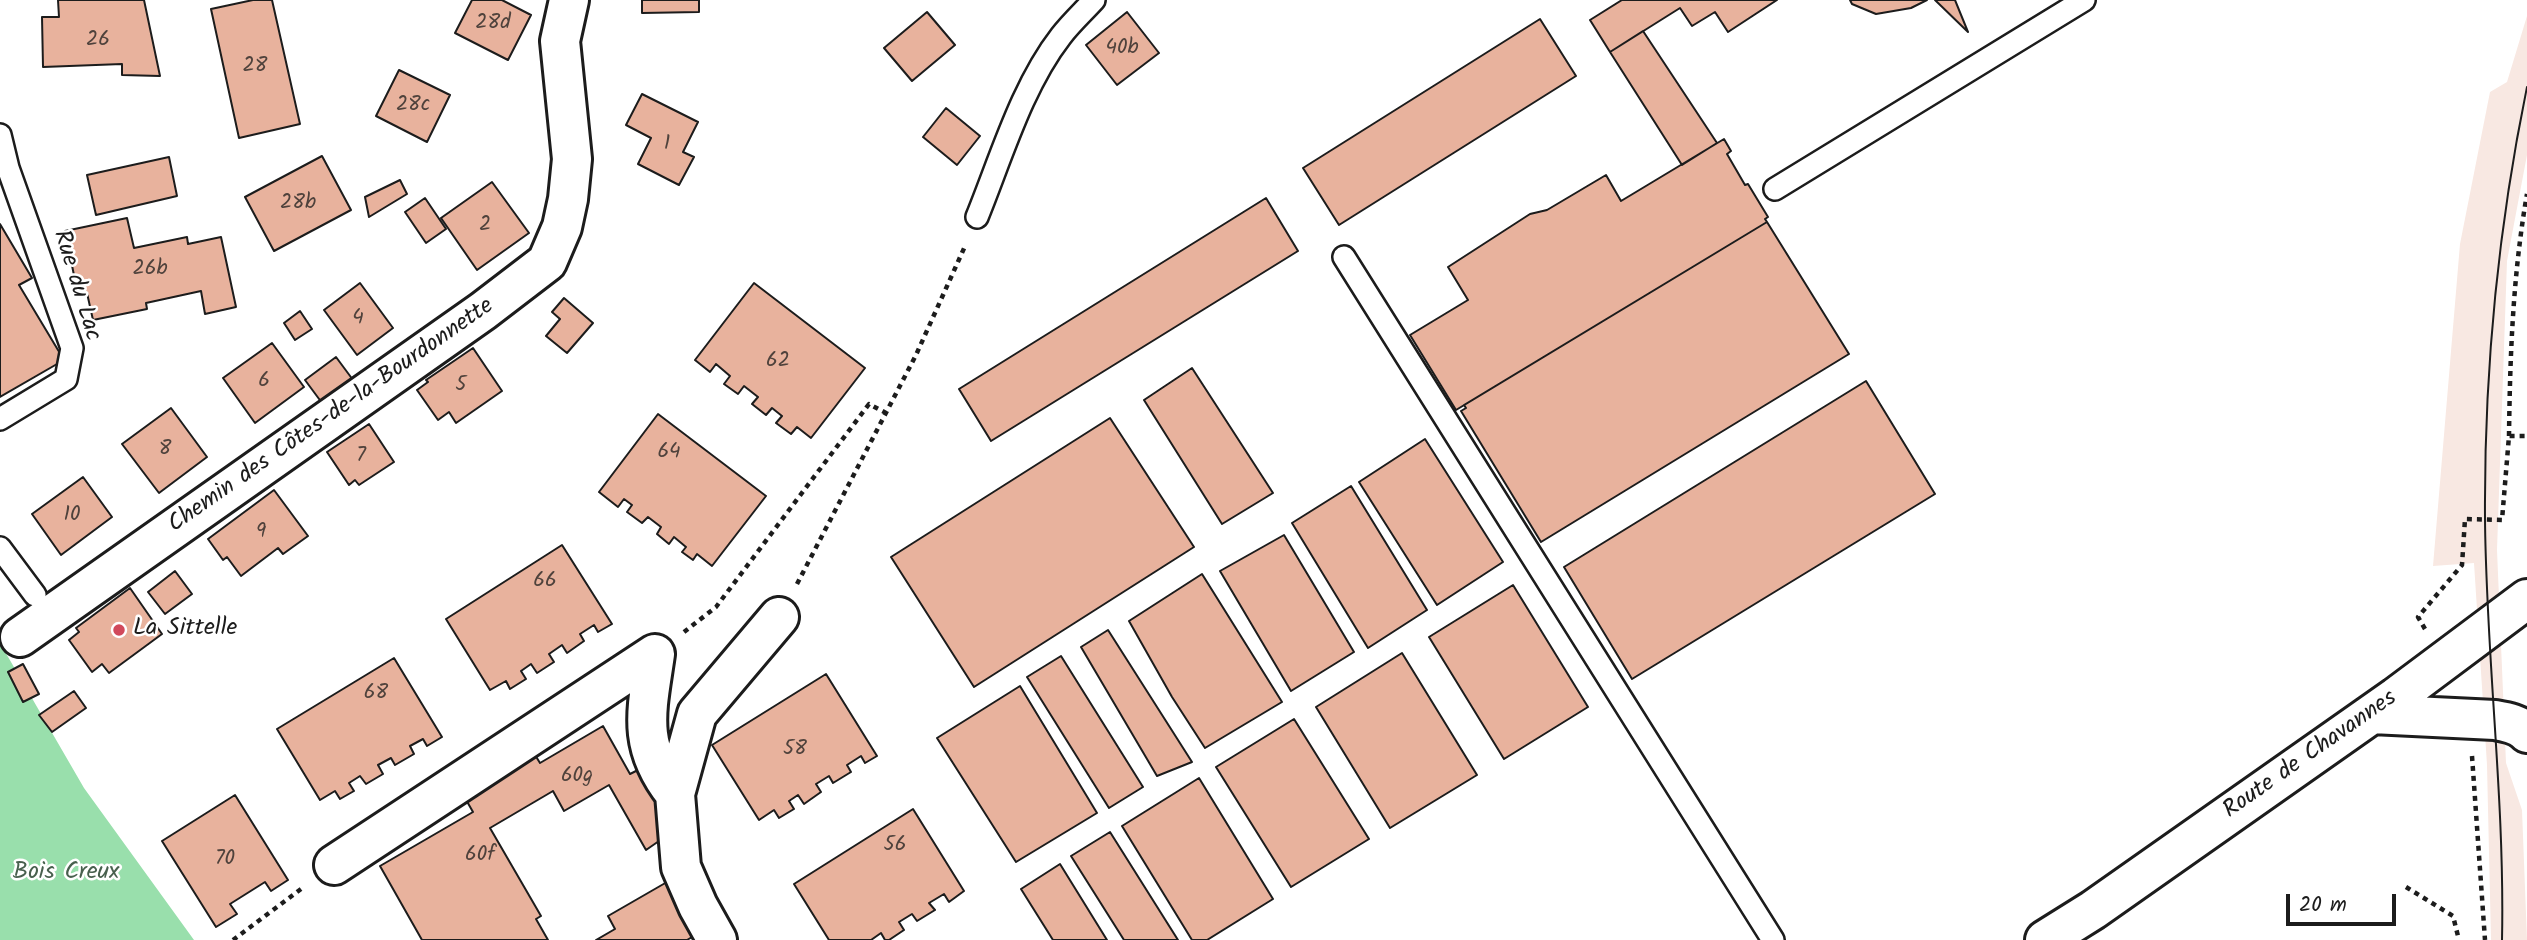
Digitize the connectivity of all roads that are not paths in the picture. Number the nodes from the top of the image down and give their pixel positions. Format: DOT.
graph roads {
  1 [pos="569,0"];
  2 [pos="1094,0"];
  3 [pos="2084,0"];
  4 [pos="0,135"];
  5 [pos="4,172"];
  6 [pos="1775,189"];
  7 [pos="977,217"];
  8 [pos="1343,257"];
  9 [pos="0,419"];
  10 [pos="0,548"];
  11 [pos="34,595"];
  12 [pos="2527,599"];
  13 [pos="779,617"];
  14 [pos="20,637"];
  15 [pos="2372,714"];
  16 [pos="2527,733"];
  17 [pos="675,794"];
  18 [pos="334,864"];
  19 [pos="2093,910"];
  20 [pos="717,940"];
  21 [pos="1773,940"];
  22 [pos="2045,940"];
  23 [pos="2058,940"];
  1 -- 14 [label="street, Chemin des Côtes-de-la-Bourdonnette"];
  2 -- 7 [label="lane"];
  3 -- 6 [label="lane"];
  4 -- 5 [label="lane, Rue du Lac"];
  5 -- 9 [label="lane, Rue du Lac"];
  8 -- 21 [label="lane"];
  10 -- 11 [label="lane"];
  12 -- 15 [label="street, Route de Chavannes"];
  13 -- 17 [label="street"];
  15 -- 16 [label="street"];
  15 -- 19 [label="street, Route de Chavannes"];
  17 -- 18 [label="street"];
  17 -- 20 [label="street"];
  19 -- 22 [label="street, Route de Chavannes"];
  19 -- 23 [label="street, Route de Chavannes"];
}
